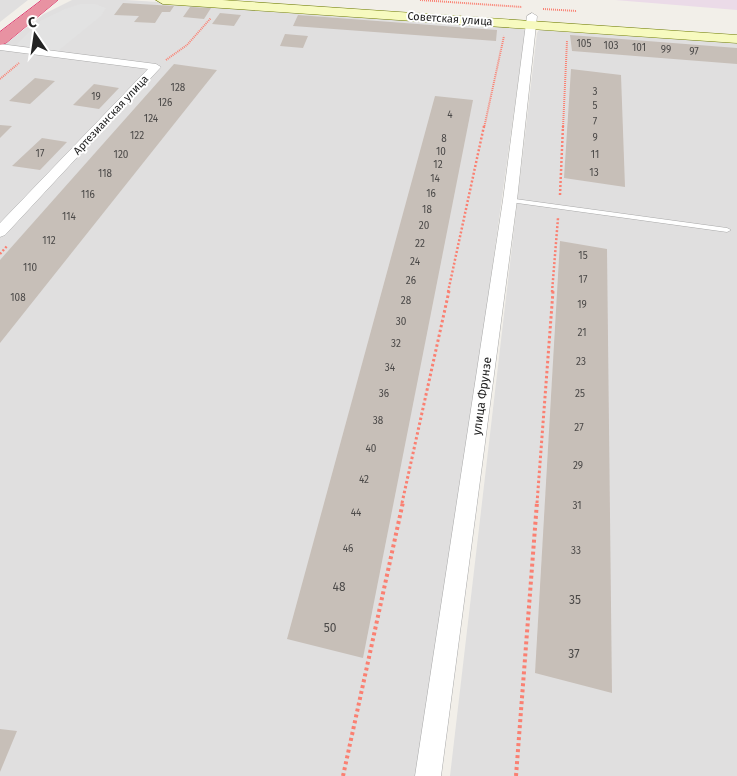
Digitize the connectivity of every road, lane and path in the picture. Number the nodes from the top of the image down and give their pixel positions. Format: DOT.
graph roads {
  1 [pos="52,0"];
  2 [pos="163,0"];
  3 [pos="299,0"];
  4 [pos="223,4"];
  5 [pos="508,14"];
  6 [pos="531,20"];
  7 [pos="568,27"];
  8 [pos="737,30"];
  9 [pos="737,39"];
  10 [pos="0,40"];
  11 [pos="0,48"];
  12 [pos="32,52"];
  13 [pos="156,67"];
  14 [pos="0,79"];
  15 [pos="510,200"];
  16 [pos="559,206"];
  17 [pos="727,230"];
  18 [pos="0,232"];
  19 [pos="343,776"];
  20 [pos="428,776"];
  21 [pos="516,776"];
  1 -- 10 [label="highway"];
  2 -- 4 [label="street, Советская улица"];
  3 -- 5 [label="street, Советская улица"];
  4 -- 5 [label="street, Советская улица"];
  4 -- 13 [label="path"];
  5 -- 6 [label="street, Советская улица"];
  5 -- 19 [label="path"];
  6 -- 7 [label="street, Советская улица"];
  6 -- 8 [label="street, Советская улица"];
  6 -- 15 [label="street, улица Фрунзе"];
  7 -- 9 [label="street, Советская улица"];
  7 -- 16 [label="path"];
  11 -- 12 [label="street, Артезианская улица"];
  12 -- 13 [label="street, Артезианская улица"];
  12 -- 14 [label="path"];
  13 -- 18 [label="street, Артезианская улица"];
  15 -- 16 [label="lane"];
  15 -- 20 [label="street, улица Фрунзе"];
  16 -- 17 [label="lane"];
  16 -- 21 [label="path"];
}
